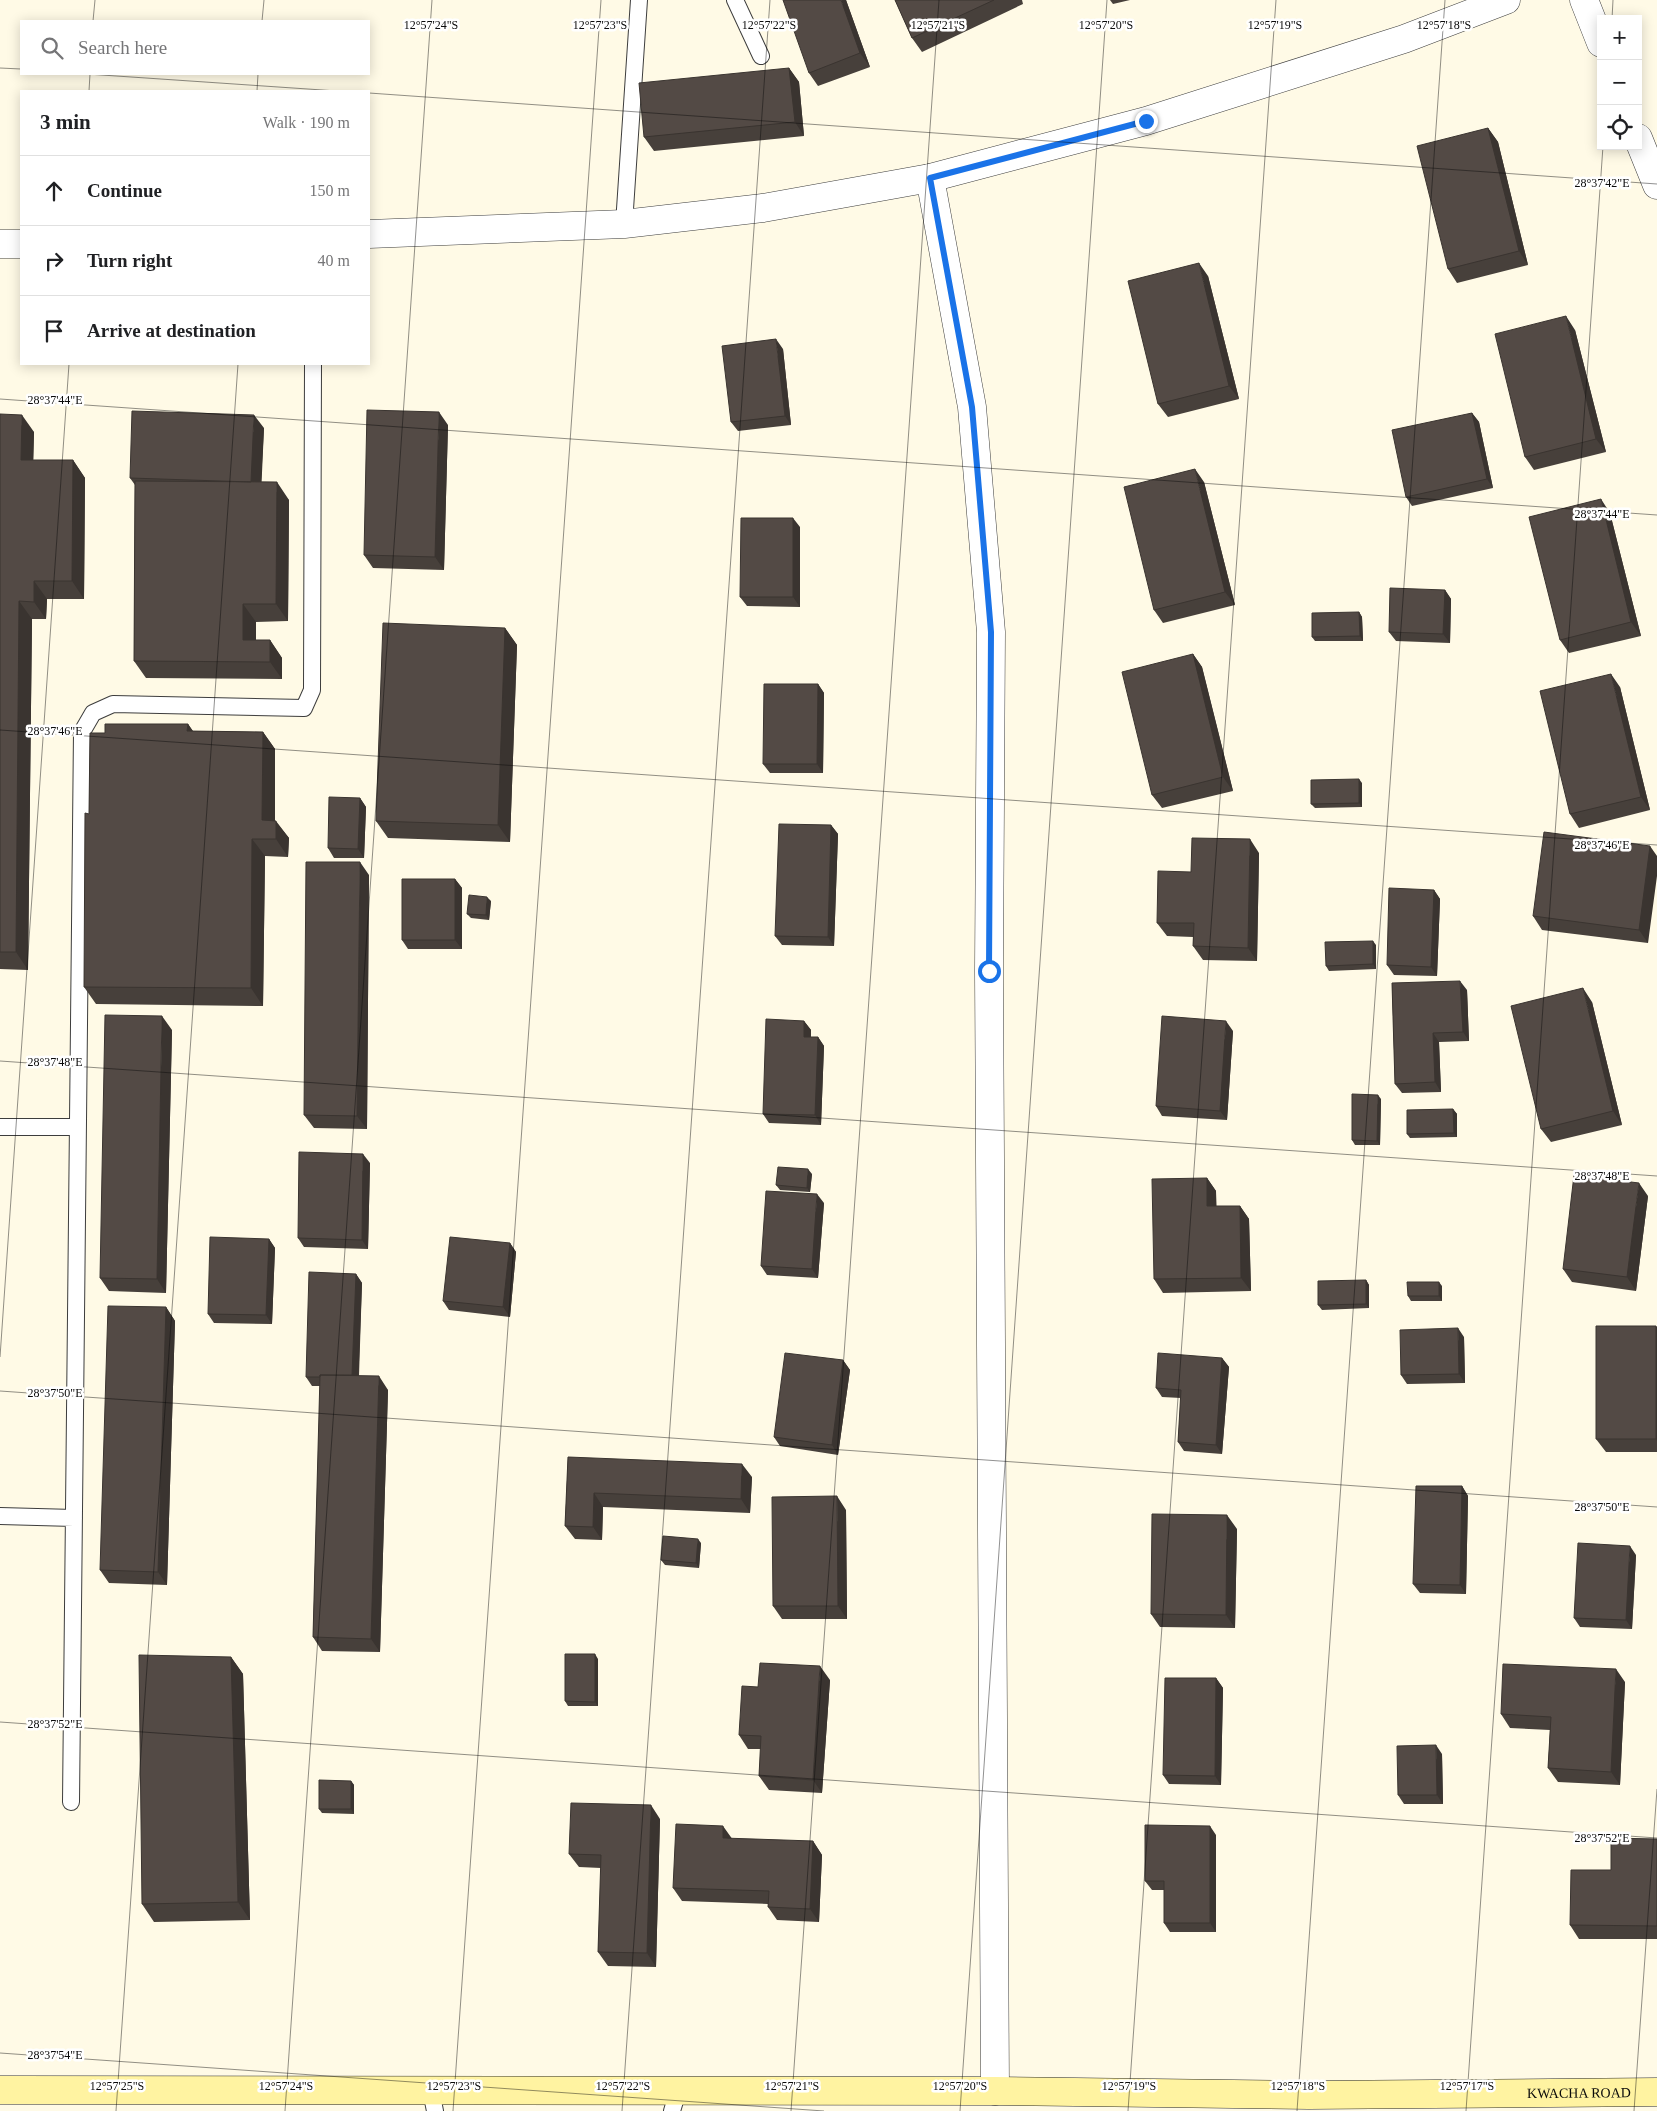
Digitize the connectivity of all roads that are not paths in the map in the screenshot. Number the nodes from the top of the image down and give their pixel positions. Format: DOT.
graph roads {
  1 [pos="639,0"];
  2 [pos="734,0"];
  3 [pos="1506,0"];
  4 [pos="1584,0"];
  5 [pos="1597,33"];
  6 [pos="761,56"];
  7 [pos="1642,148"];
  8 [pos="930,178"];
  9 [pos="1657,185"];
  10 [pos="624,224"];
  11 [pos="370,234"];
  12 [pos="0,244"];
  13 [pos="20,244"];
  14 [pos="313,365"];
  15 [pos="0,1127"];
  16 [pos="78,1127"];
  17 [pos="0,1516"];
  18 [pos="74,1518"];
  19 [pos="71,1802"];
  20 [pos="0,2090"];
  21 [pos="995,2091"];
  22 [pos="1657,2092"];
  23 [pos="433,2101"];
  24 [pos="675,2101"];
  25 [pos="1309,2103"];
  1 -- 10 [label="lane"];
  2 -- 6 [label="lane"];
  3 -- 8 [label="street"];
  4 -- 5 [label="street"];
  7 -- 9 [label="street"];
  8 -- 10 [label="street"];
  8 -- 21 [label="street"];
  10 -- 11 [label="street"];
  12 -- 13 [label="street"];
  14 -- 16 [label="lane"];
  15 -- 16 [label="lane"];
  16 -- 18 [label="lane"];
  17 -- 18 [label="lane"];
  18 -- 19 [label="lane"];
  20 -- 23 [label="main road, KWACHA ROAD"];
  21 -- 24 [label="main road, KWACHA ROAD"];
  21 -- 25 [label="main road, KWACHA ROAD"];
  22 -- 25 [label="main road, KWACHA ROAD"];
  23 -- 24 [label="main road, KWACHA ROAD"];
}
